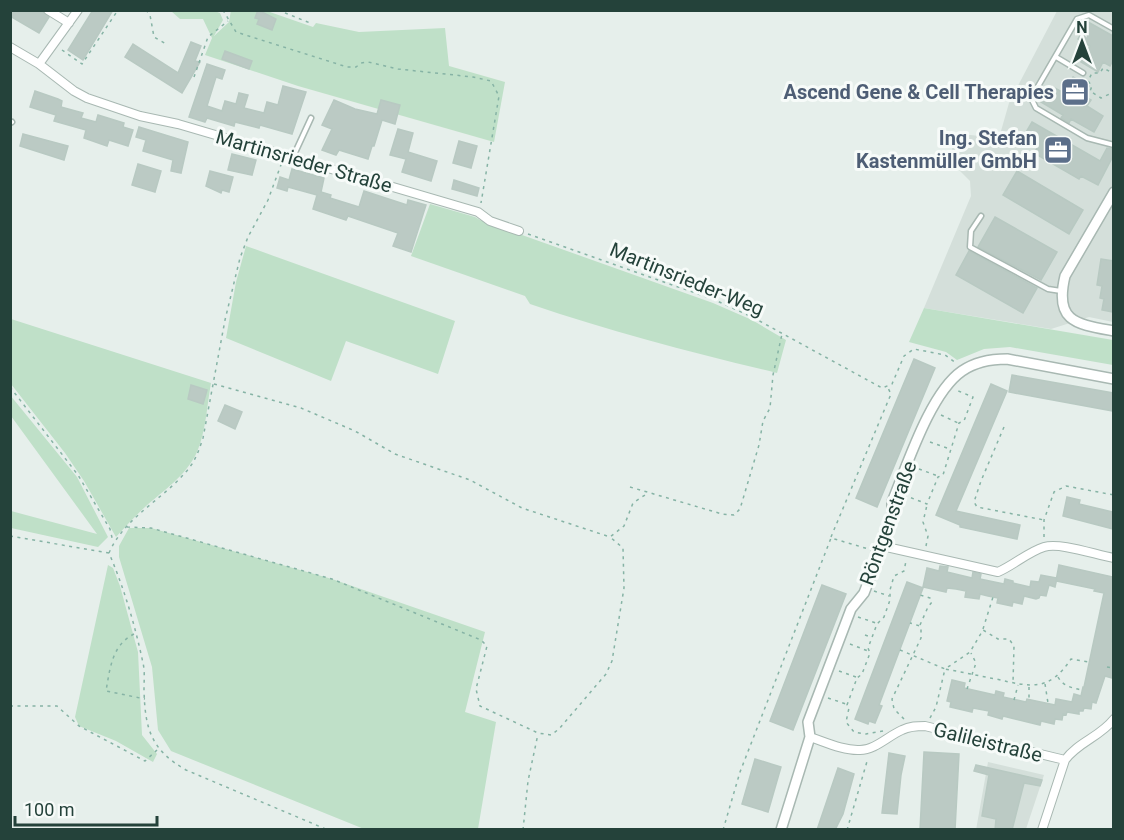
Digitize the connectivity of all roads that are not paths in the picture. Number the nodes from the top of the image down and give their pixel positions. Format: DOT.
graph roads {
  1 [pos="48,10"];
  2 [pos="78,10"];
  3 [pos="69,23"];
  4 [pos="1113,29"];
  5 [pos="10,47"];
  6 [pos="1056,57"];
  7 [pos="39,64"];
  8 [pos="1083,73"];
  9 [pos="311,118"];
  10 [pos="1113,145"];
  11 [pos="293,157"];
  12 [pos="1113,192"];
  13 [pos="981,216"];
  14 [pos="519,231"];
  15 [pos="1062,291"];
  16 [pos="1113,331"];
  17 [pos="1113,379"];
  18 [pos="881,549"];
  19 [pos="1113,558"];
  20 [pos="1113,719"];
  21 [pos="810,737"];
  22 [pos="1065,760"];
  23 [pos="781,830"];
  24 [pos="1042,830"];
  1 -- 3 [label="street"];
  2 -- 3 [label="street"];
  3 -- 7 [label="street"];
  4 -- 6 [label="lane"];
  5 -- 7 [label="street, Martinsrieder Straße"];
  6 -- 8 [label="lane"];
  6 -- 10 [label="lane"];
  7 -- 11 [label="street, Martinsrieder Straße"];
  9 -- 11 [label="lane"];
  11 -- 14 [label="street, Martinsrieder Straße"];
  12 -- 15 [label="street"];
  13 -- 15 [label="lane"];
  15 -- 16 [label="street"];
  17 -- 18 [label="street, Röntgenstraße"];
  18 -- 19 [label="street"];
  18 -- 21 [label="street, Röntgenstraße"];
  20 -- 22 [label="street"];
  21 -- 22 [label="street, Galileistraße"];
  21 -- 23 [label="street, Röntgenstraße"];
  22 -- 24 [label="street"];
}
